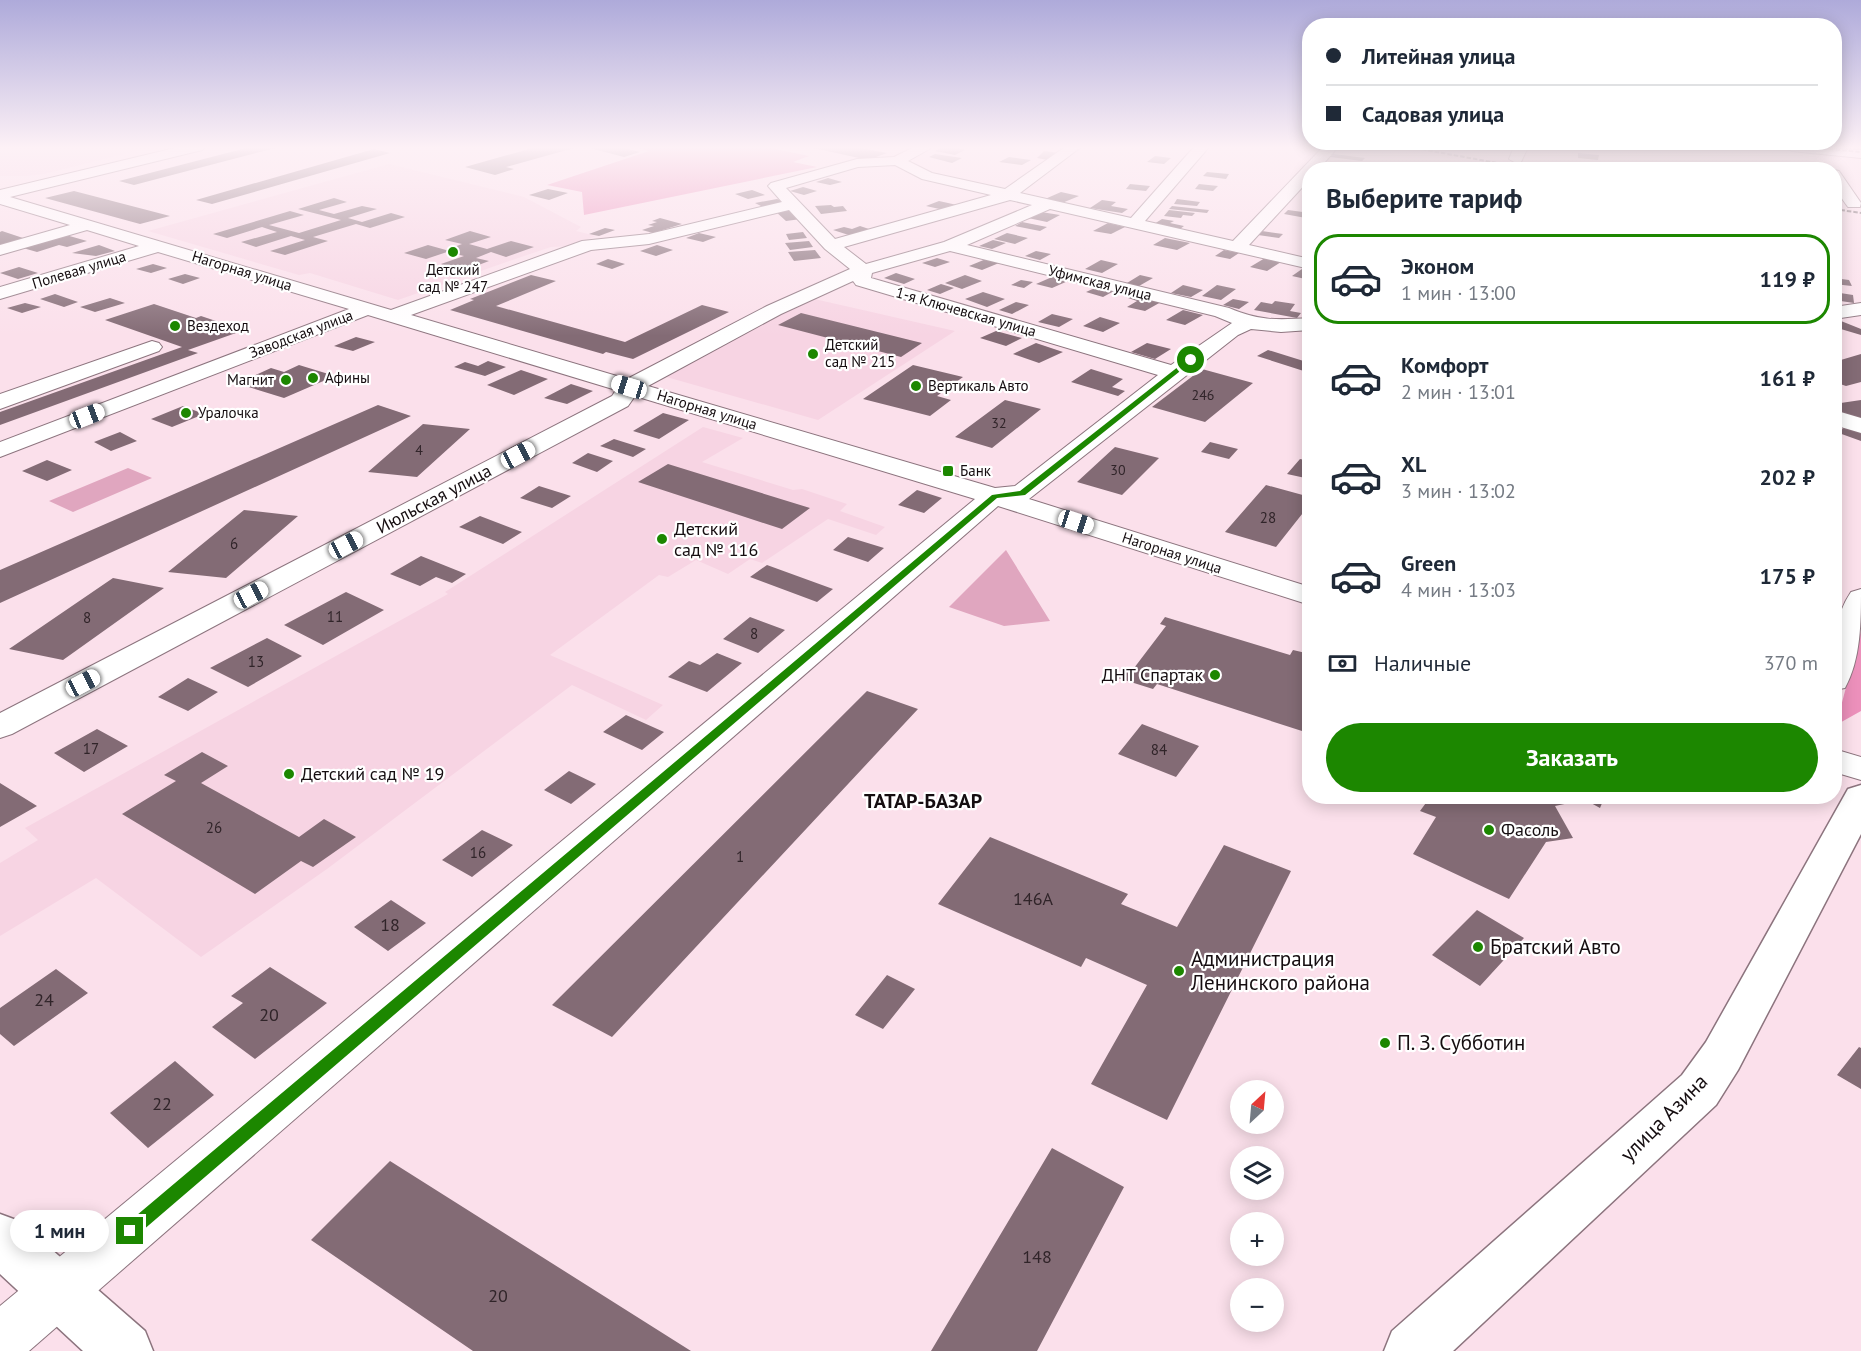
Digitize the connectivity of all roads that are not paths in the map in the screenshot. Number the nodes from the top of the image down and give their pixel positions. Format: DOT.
graph roads {
  1 [pos="41,210"];
  2 [pos="768,210"];
  3 [pos="799,210"];
  4 [pos="956,210"];
  5 [pos="1034,210"];
  6 [pos="1076,210"];
  7 [pos="1146,210"];
  8 [pos="1272,210"];
  9 [pos="1135,223"];
  10 [pos="88,225"];
  11 [pos="831,245"];
  12 [pos="158,246"];
  13 [pos="950,246"];
  14 [pos="1238,246"];
  15 [pos="0,250"];
  16 [pos="1302,262"];
  17 [pos="863,270"];
  18 [pos="0,293"];
  19 [pos="367,309"];
  20 [pos="1861,309"];
  21 [pos="1842,312"];
  22 [pos="391,316"];
  23 [pos="1248,323"];
  24 [pos="1302,325"];
  25 [pos="152,347"];
  26 [pos="1174,373"];
  27 [pos="629,387"];
  28 [pos="0,402"];
  29 [pos="1842,420"];
  30 [pos="1861,426"];
  31 [pos="0,450"];
  32 [pos="994,496"];
  33 [pos="1302,593"];
  34 [pos="1849,615"];
  35 [pos="1842,646"];
  36 [pos="0,727"];
  37 [pos="1842,763"];
  38 [pos="1861,769"];
  39 [pos="1861,798"];
  40 [pos="0,1239"];
  41 [pos="59,1292"];
  42 [pos="0,1341"];
  43 [pos="125,1351"];
  44 [pos="1412,1351"];
  1 -- 10 [label="street, Нагорная улица"];
  2 -- 22 [label="street"];
  3 -- 11 [label="street, 1-я Ключевская улица"];
  4 -- 11 [label="street"];
  5 -- 13 [label="street, Июльская улица"];
  6 -- 9 [label="street"];
  7 -- 9 [label="street"];
  8 -- 14 [label="street"];
  9 -- 14 [label="street"];
  10 -- 12 [label="street, Нагорная улица"];
  10 -- 15 [label="street"];
  11 -- 17 [label="street, 1-я Ключевская улица"];
  12 -- 18 [label="street, Полевая улица"];
  12 -- 19 [label="street, Нагорная улица"];
  13 -- 17 [label="street, Июльская улица"];
  13 -- 23 [label="street, Уфимская улица"];
  14 -- 16 [label="street"];
  17 -- 26 [label="street, 1-я Ключевская улица"];
  17 -- 27 [label="street, Июльская улица"];
  19 -- 22 [label="street, Нагорная улица"];
  19 -- 31 [label="street, Заводская улица"];
  20 -- 21 [label="street"];
  22 -- 27 [label="street, Нагорная улица"];
  23 -- 24 [label="street, Уфимская улица"];
  23 -- 26 [label="street"];
  25 -- 28 [label="street"];
  26 -- 32 [label="street"];
  27 -- 32 [label="street, Нагорная улица"];
  27 -- 36 [label="street, Июльская улица"];
  29 -- 30 [label="street"];
  32 -- 33 [label="street, Нагорная улица"];
  32 -- 41 [label="street"];
  34 -- 35 [label="street"];
  37 -- 38 [label="street"];
  39 -- 44 [label="main road, улица Азина"];
  40 -- 41 [label="main road"];
  41 -- 42 [label="street"];
  41 -- 43 [label="main road"];
}
